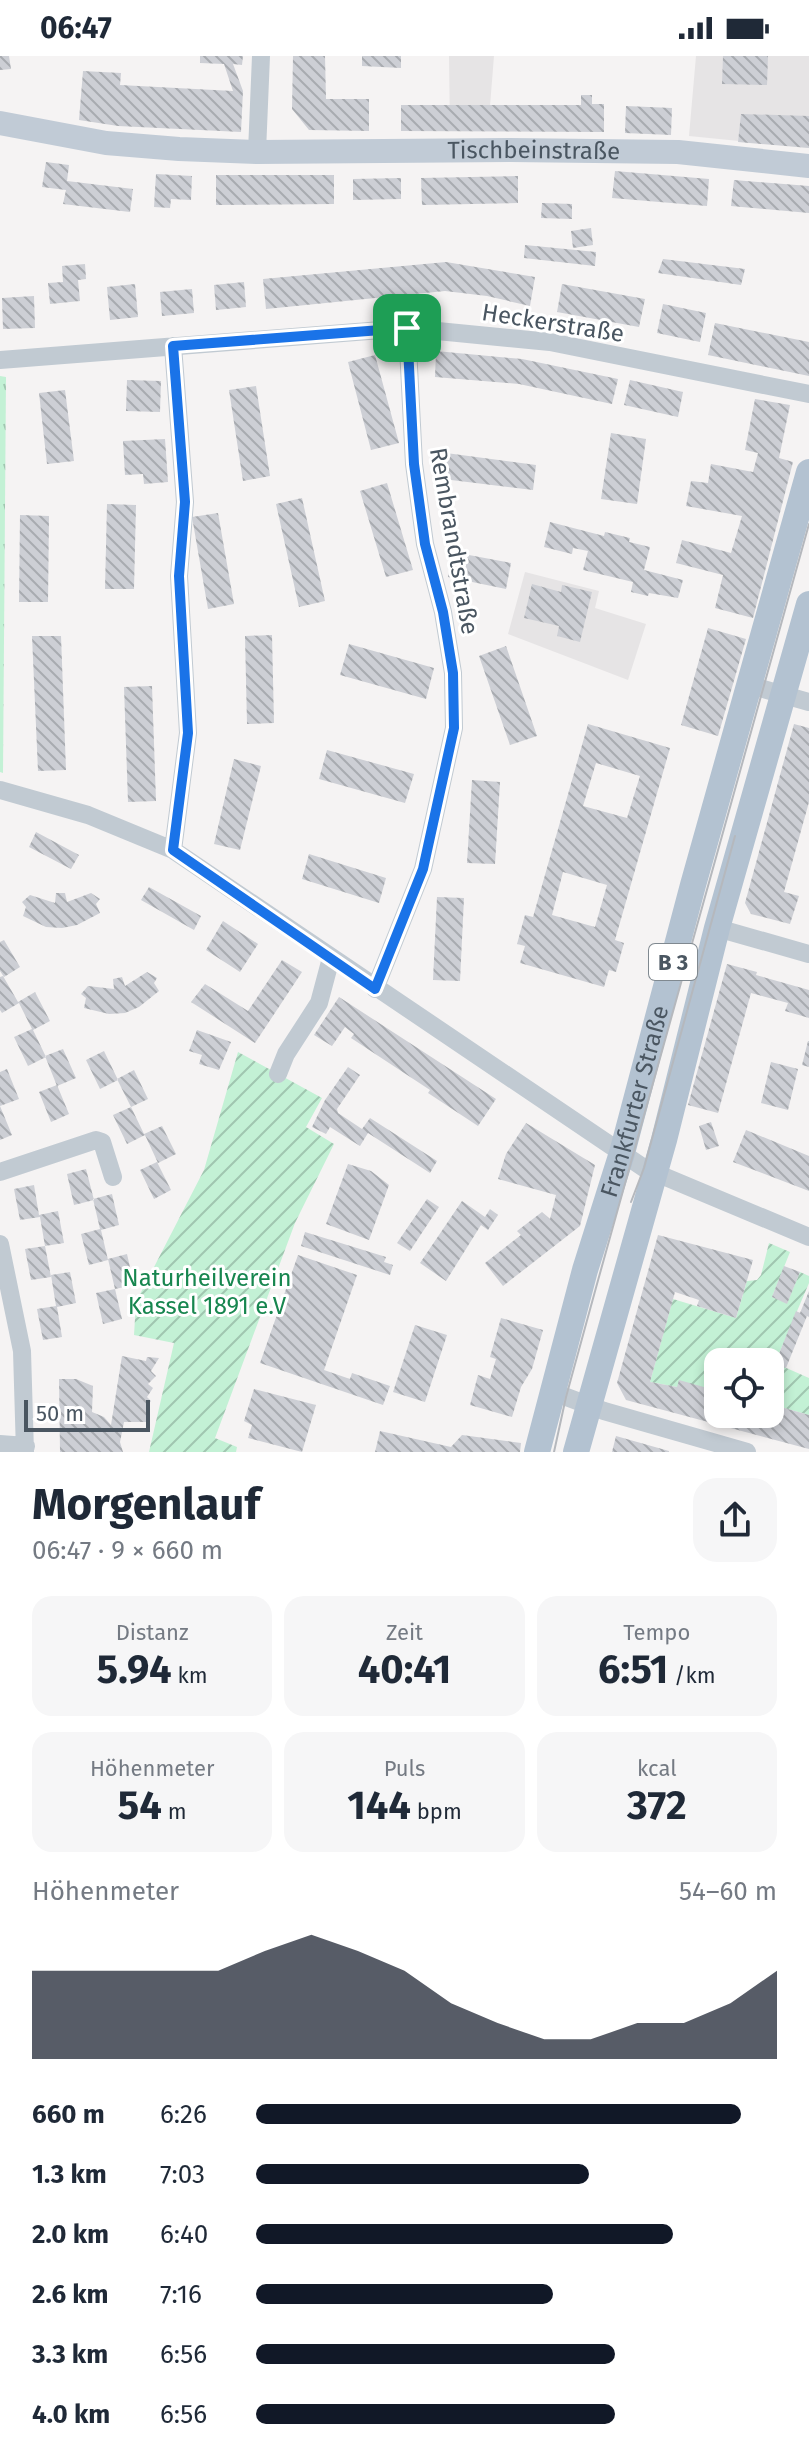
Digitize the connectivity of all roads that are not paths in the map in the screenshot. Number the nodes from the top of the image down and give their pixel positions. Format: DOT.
graph roads {
  1 [pos="261,56"];
  2 [pos="0,123"];
  3 [pos="257,152"];
  4 [pos="809,166"];
  5 [pos="407,328"];
  6 [pos="173,346"];
  7 [pos="0,360"];
  8 [pos="809,394"];
  9 [pos="809,472"];
  10 [pos="809,604"];
  11 [pos="749,685"];
  12 [pos="797,699"];
  13 [pos="0,790"];
  14 [pos="173,850"];
  15 [pos="717,928"];
  16 [pos="809,954"];
  17 [pos="331,958"];
  18 [pos="375,989"];
  19 [pos="278,1074"];
  20 [pos="622,1153"];
  21 [pos="0,1172"];
  22 [pos="654,1173"];
  23 [pos="113,1177"];
  24 [pos="809,1237"];
  25 [pos="0,1244"];
  26 [pos="553,1392"];
  27 [pos="588,1405"];
  28 [pos="0,1444"];
  29 [pos="25,1449"];
  30 [pos="537,1452"];
  31 [pos="576,1452"];
  32 [pos="747,1452"];
  1 -- 3 [label="street"];
  2 -- 3 [label="main road, Tischbeinstraße"];
  3 -- 4 [label="main road, Tischbeinstraße"];
  5 -- 6 [label="street, Heckerstraße"];
  5 -- 8 [label="street, Heckerstraße"];
  5 -- 18 [label="street, Rembrandtstraße"];
  6 -- 7 [label="street, Heckerstraße"];
  6 -- 14 [label="street"];
  9 -- 11 [label="main road, Frankfurter Straße / B 3"];
  10 -- 12 [label="main road, Frankfurter Straße / B 3"];
  11 -- 12 [label="street"];
  11 -- 20 [label="main road, Frankfurter Straße / B 3"];
  12 -- 15 [label="main road, Frankfurter Straße / B 3"];
  13 -- 14 [label="street"];
  14 -- 17 [label="street"];
  15 -- 16 [label="street"];
  15 -- 22 [label="main road, Frankfurter Straße / B 3"];
  17 -- 18 [label="street"];
  17 -- 19 [label="street"];
  18 -- 20 [label="street"];
  20 -- 22 [label="street"];
  20 -- 26 [label="main road, Frankfurter Straße / B 3"];
  21 -- 23 [label="street"];
  22 -- 24 [label="street"];
  22 -- 27 [label="main road, Frankfurter Straße / B 3"];
  25 -- 29 [label="street"];
  26 -- 27 [label="street"];
  26 -- 30 [label="main road, Frankfurter Straße / B 3"];
  27 -- 31 [label="main road, Frankfurter Straße / B 3"];
  27 -- 32 [label="street"];
  28 -- 29 [label="street"];
}
